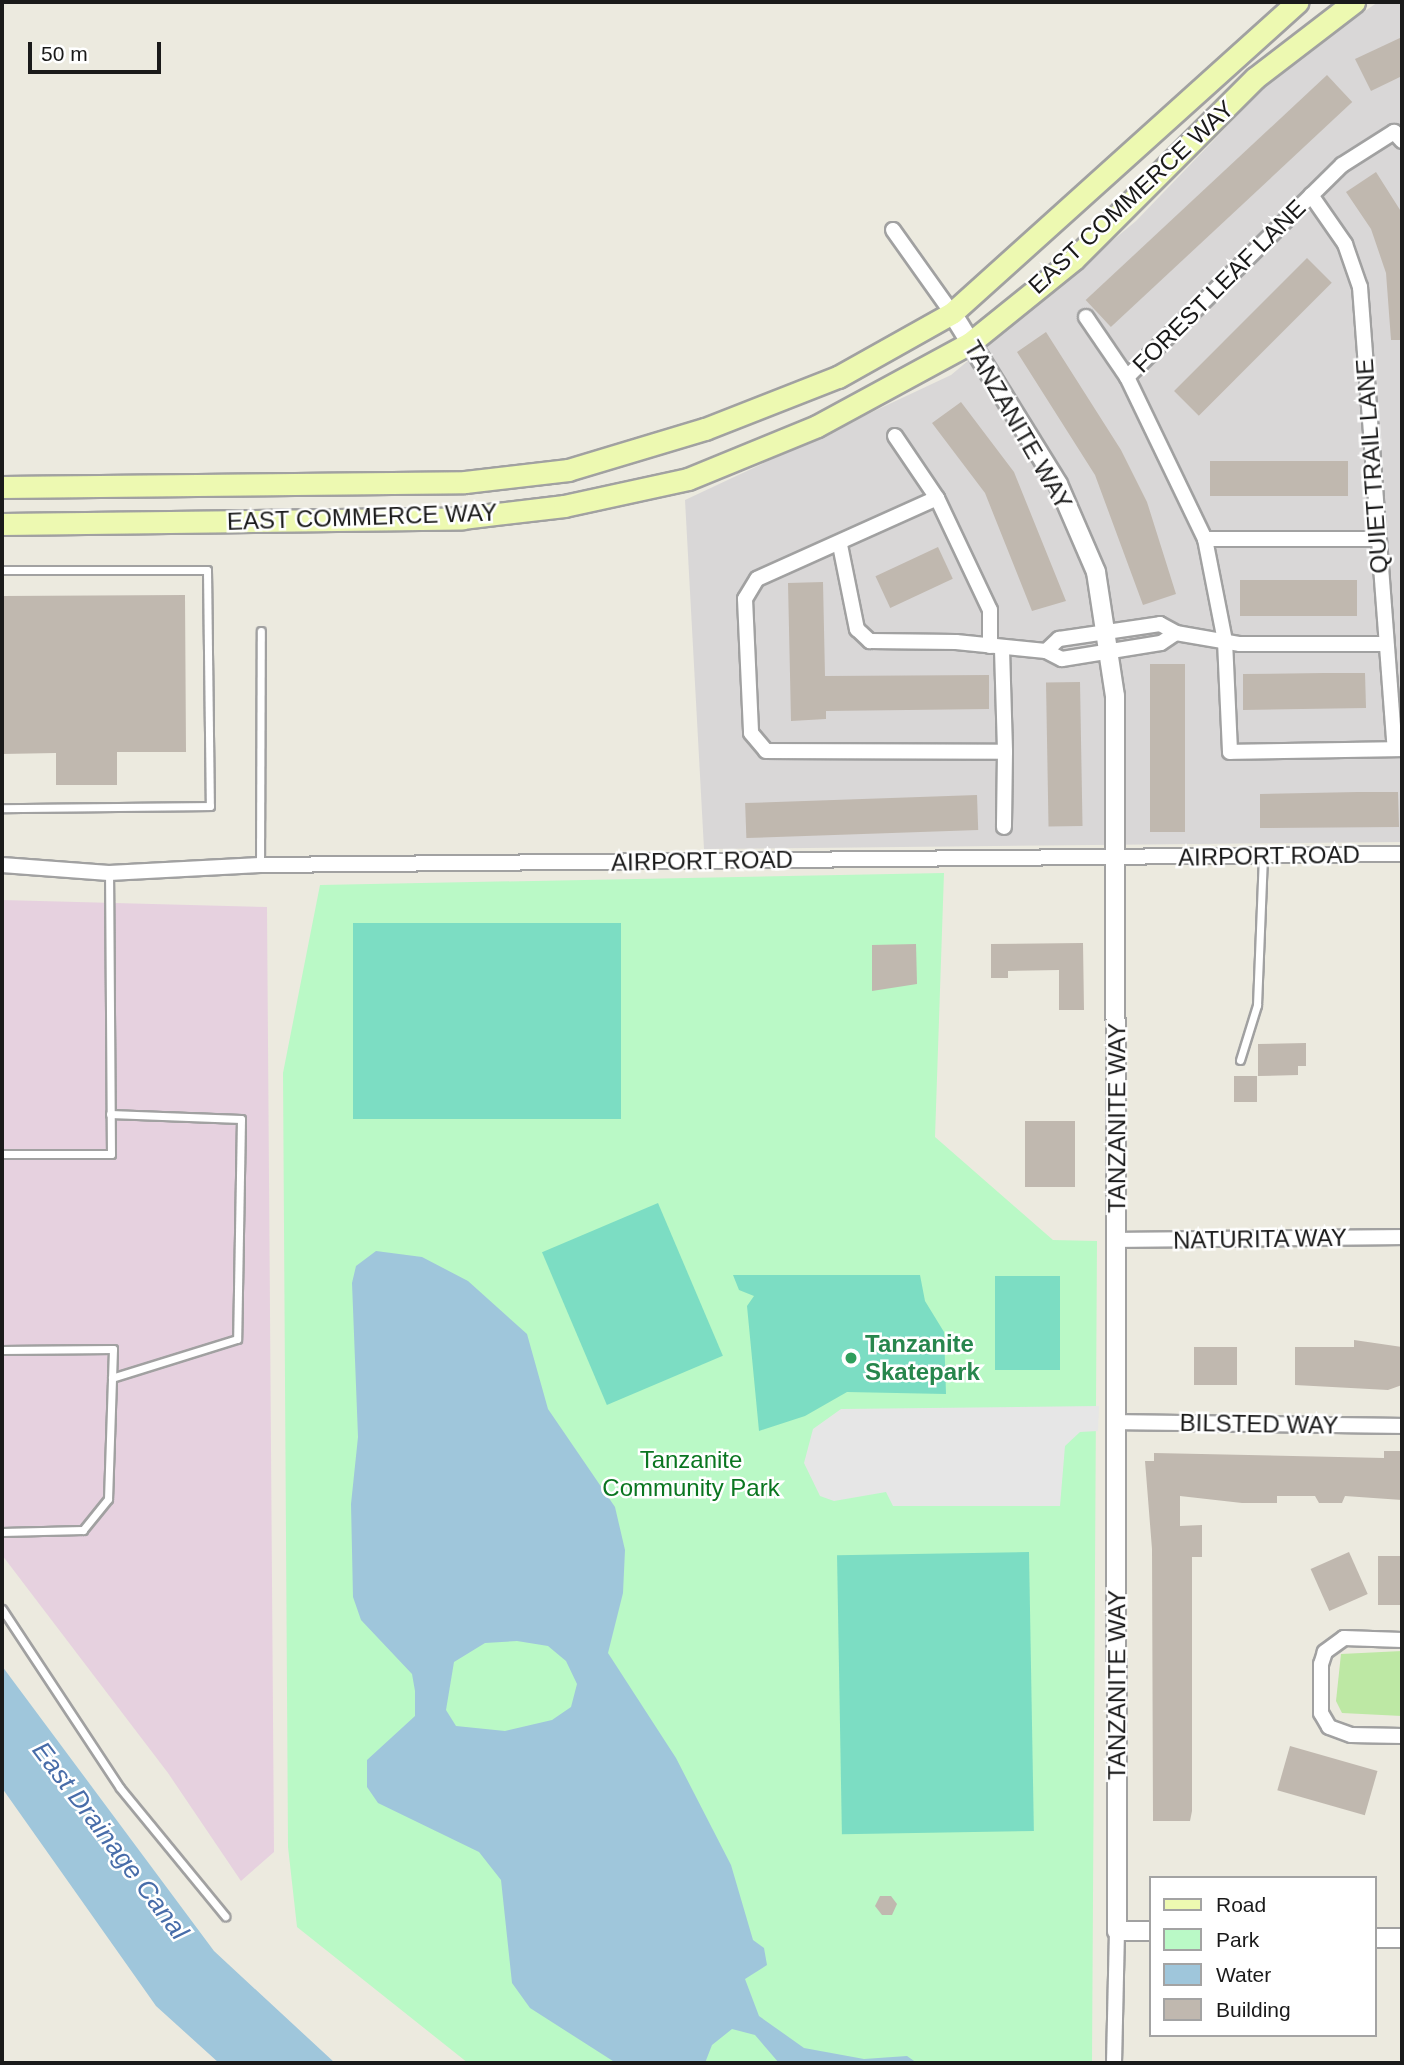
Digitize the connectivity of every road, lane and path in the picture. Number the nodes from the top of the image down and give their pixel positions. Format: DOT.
graph roads {
  1 [pos="1298,2"];
  2 [pos="1354,2"];
  3 [pos="1402,141"];
  4 [pos="1311,195"];
  5 [pos="893,230"];
  6 [pos="952,313"];
  7 [pos="1086,317"];
  8 [pos="970,343"];
  9 [pos="1127,377"];
  10 [pos="895,436"];
  11 [pos="2,487"];
  12 [pos="937,498"];
  13 [pos="2,524"];
  14 [pos="1205,539"];
  15 [pos="1377,539"];
  16 [pos="840,545"];
  17 [pos="2,570"];
  18 [pos="261,631"];
  19 [pos="1106,631"];
  20 [pos="1176,634"];
  21 [pos="1225,641"];
  22 [pos="1383,644"];
  23 [pos="996,648"];
  24 [pos="1046,651"];
  25 [pos="1108,654"];
  26 [pos="1398,749"];
  27 [pos="1005,752"];
  28 [pos="2,808"];
  29 [pos="1004,827"];
  30 [pos="1402,854"];
  31 [pos="1263,856"];
  32 [pos="1116,858"];
  33 [pos="2,865"];
  34 [pos="260,865"];
  35 [pos="109,873"];
  36 [pos="1240,1060"];
  37 [pos="110,1114"];
  38 [pos="2,1154"];
  39 [pos="1402,1237"];
  40 [pos="1117,1240"];
  41 [pos="2,1350"];
  42 [pos="112,1378"];
  43 [pos="1116,1422"];
  44 [pos="1402,1426"];
  45 [pos="2,1532"];
  46 [pos="2,1609"];
  47 [pos="1402,1640"];
  48 [pos="1402,1736"];
  49 [pos="225,1916"];
  50 [pos="1117,1931"];
  51 [pos="1148,1931"];
  52 [pos="1376,1938"];
  53 [pos="1402,1938"];
  54 [pos="1114,2063"];
  1 -- 6 [label="main road, EAST COMMERCE WAY"];
  2 -- 8 [label="main road, EAST COMMERCE WAY"];
  3 -- 4 [label="street, FOREST LEAF LANE"];
  4 -- 9 [label="street, FOREST LEAF LANE"];
  4 -- 15 [label="street, QUIET TRAIL LANE"];
  5 -- 6 [label="street, TANZANITE WAY"];
  6 -- 8 [label="street, TANZANITE WAY"];
  6 -- 11 [label="main road, EAST COMMERCE WAY"];
  7 -- 9 [label="street"];
  8 -- 13 [label="main road, EAST COMMERCE WAY"];
  8 -- 19 [label="street, TANZANITE WAY"];
  9 -- 14 [label="street"];
  10 -- 12 [label="street"];
  12 -- 16 [label="street"];
  12 -- 23 [label="street"];
  14 -- 15 [label="street"];
  14 -- 21 [label="street"];
  15 -- 22 [label="street, QUIET TRAIL LANE"];
  16 -- 23 [label="street"];
  16 -- 27 [label="street"];
  17 -- 28 [label="lane"];
  18 -- 34 [label="lane"];
  19 -- 20 [label="street"];
  19 -- 24 [label="street"];
  19 -- 25 [label="street, TANZANITE WAY"];
  20 -- 21 [label="street"];
  20 -- 25 [label="street"];
  21 -- 22 [label="street"];
  21 -- 26 [label="street"];
  22 -- 26 [label="street, QUIET TRAIL LANE"];
  23 -- 24 [label="street"];
  23 -- 27 [label="street"];
  24 -- 25 [label="street"];
  25 -- 32 [label="street, TANZANITE WAY"];
  27 -- 29 [label="street"];
  30 -- 31 [label="street, AIRPORT ROAD"];
  31 -- 32 [label="street, AIRPORT ROAD"];
  31 -- 36 [label="lane"];
  32 -- 34 [label="street, AIRPORT ROAD"];
  32 -- 40 [label="street, TANZANITE WAY"];
  33 -- 35 [label="street, AIRPORT ROAD"];
  34 -- 35 [label="street, AIRPORT ROAD"];
  35 -- 37 [label="lane"];
  37 -- 38 [label="lane"];
  37 -- 42 [label="lane"];
  39 -- 40 [label="street, NATURITA WAY"];
  40 -- 43 [label="street, TANZANITE WAY"];
  41 -- 42 [label="lane"];
  42 -- 45 [label="lane"];
  43 -- 44 [label="street, BILSTED WAY"];
  43 -- 50 [label="street, TANZANITE WAY"];
  46 -- 49 [label="lane"];
  47 -- 48 [label="street"];
  50 -- 51 [label="street"];
  50 -- 54 [label="street, TANZANITE WAY"];
  52 -- 53 [label="street"];
}
